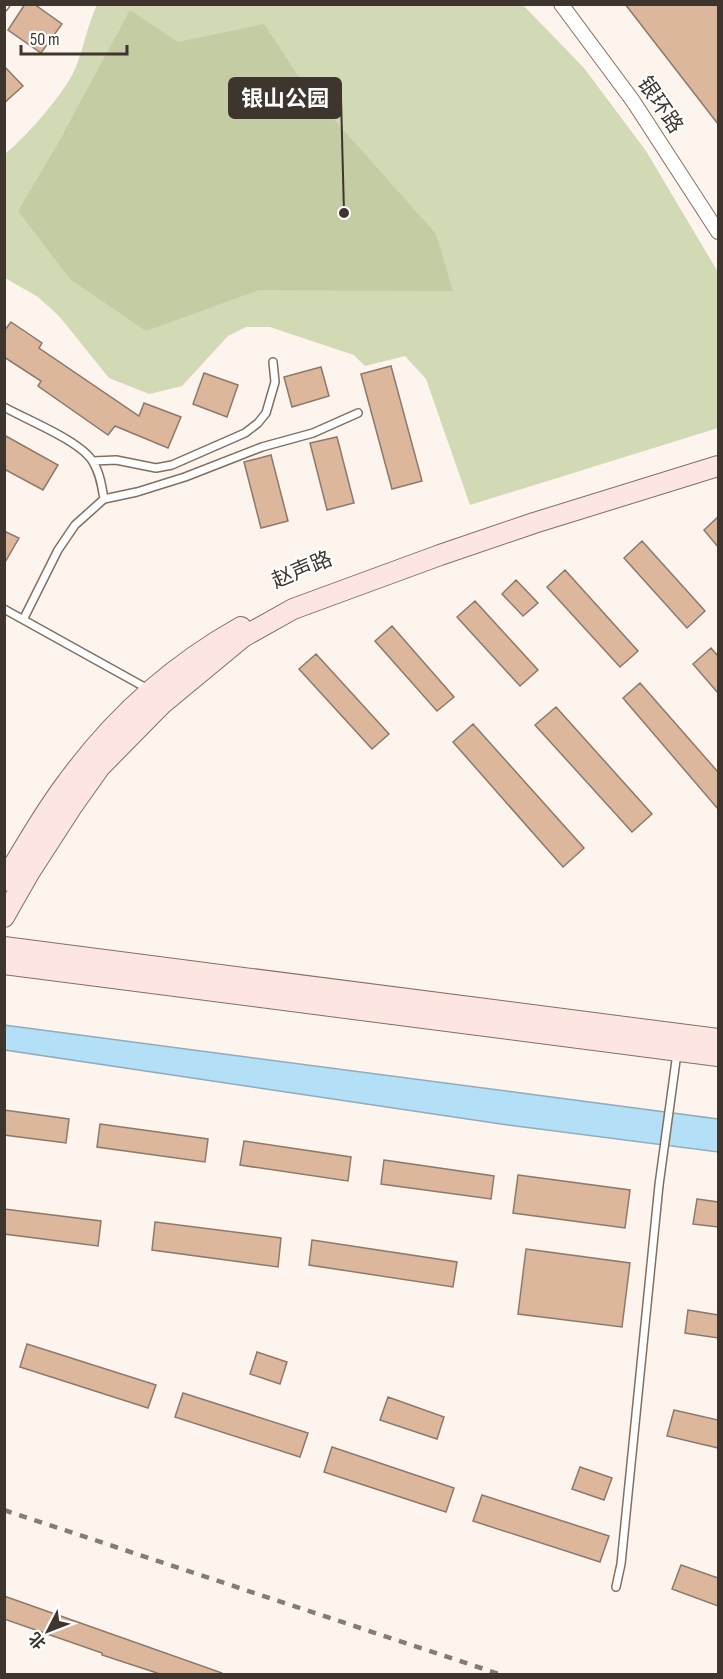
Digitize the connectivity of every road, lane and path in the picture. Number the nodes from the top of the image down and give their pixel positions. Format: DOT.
graph roads {
  1 [pos="561,4"];
  2 [pos="718,232"];
  3 [pos="273,362"];
  4 [pos="4,407"];
  5 [pos="358,413"];
  6 [pos="718,452"];
  7 [pos="93,461"];
  8 [pos="718,465"];
  9 [pos="104,499"];
  10 [pos="4,609"];
  11 [pos="24,618"];
  12 [pos="151,690"];
  13 [pos="4,881"];
  14 [pos="4,916"];
  15 [pos="4,947"];
  16 [pos="4,964"];
  17 [pos="718,1039"];
  18 [pos="677,1050"];
  19 [pos="718,1056"];
  20 [pos="616,1587"];
  1 -- 2 [label="street, 银环路"];
  3 -- 7 [label="lane"];
  4 -- 7 [label="lane"];
  5 -- 9 [label="lane"];
  6 -- 12 [label="street, 赵声路"];
  7 -- 9 [label="lane"];
  8 -- 14 [label="street"];
  9 -- 11 [label="lane"];
  10 -- 11 [label="lane"];
  11 -- 12 [label="lane"];
  12 -- 13 [label="street, 赵声路"];
  15 -- 17 [label="street"];
  16 -- 18 [label="street"];
  18 -- 19 [label="street"];
  18 -- 20 [label="lane"];
}
